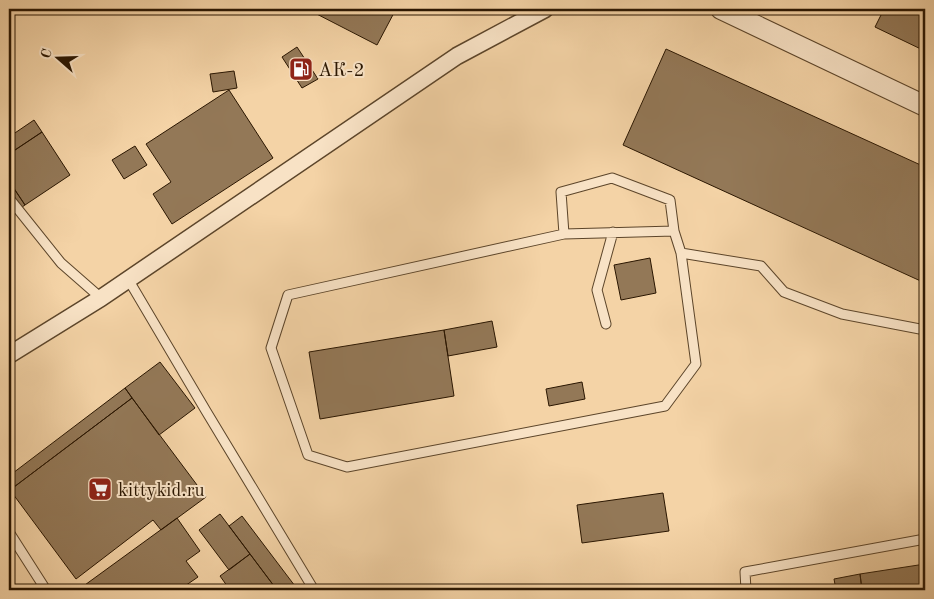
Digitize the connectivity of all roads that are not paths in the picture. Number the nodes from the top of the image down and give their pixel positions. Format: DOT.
graph roads {
  1 [pos="545,9"];
  2 [pos="721,9"];
  3 [pos="925,106"];
  4 [pos="9,198"];
  5 [pos="674,231"];
  6 [pos="613,232"];
  7 [pos="564,234"];
  8 [pos="681,253"];
  9 [pos="128,279"];
  10 [pos="101,298"];
  11 [pos="606,324"];
  12 [pos="925,330"];
  13 [pos="9,355"];
  14 [pos="9,532"];
  15 [pos="925,539"];
  16 [pos="46,590"];
  17 [pos="314,590"];
  18 [pos="746,590"];
  1 -- 9 [label="street"];
  2 -- 3 [label="street"];
  4 -- 10 [label="lane"];
  5 -- 6 [label="lane"];
  5 -- 7 [label="lane"];
  5 -- 8 [label="lane"];
  6 -- 7 [label="lane"];
  6 -- 11 [label="lane"];
  7 -- 8 [label="lane"];
  8 -- 12 [label="lane"];
  9 -- 10 [label="street"];
  9 -- 17 [label="lane"];
  10 -- 13 [label="street"];
  14 -- 16 [label="lane"];
  15 -- 18 [label="lane"];
}
